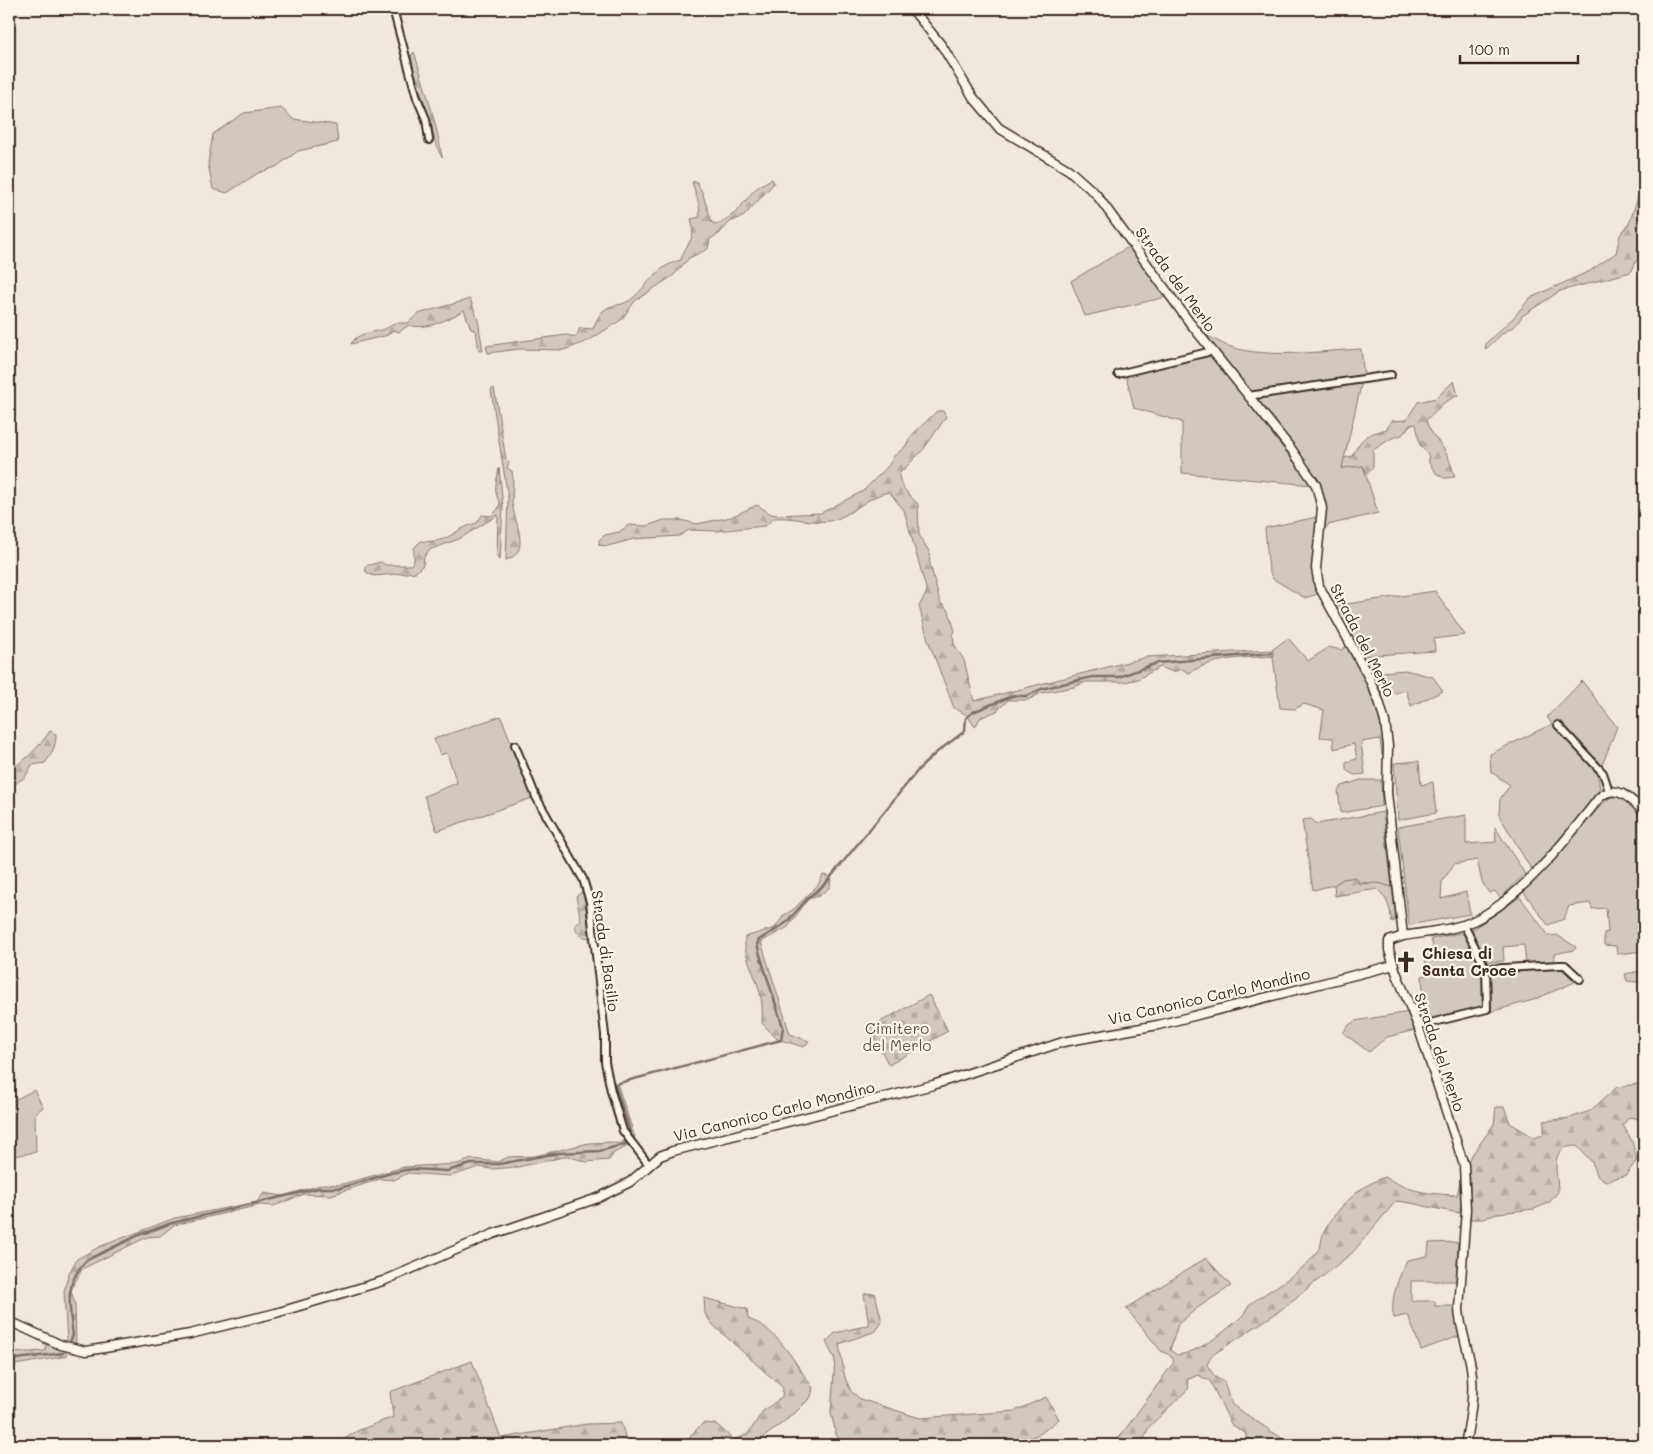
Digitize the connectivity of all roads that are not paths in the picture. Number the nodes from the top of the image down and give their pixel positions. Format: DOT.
graph roads {
  1 [pos="393,9"];
  2 [pos="912,9"];
  3 [pos="429,140"];
  4 [pos="1212,351"];
  5 [pos="1118,374"];
  6 [pos="1390,375"];
  7 [pos="1248,396"];
  8 [pos="1558,725"];
  9 [pos="515,745"];
  10 [pos="1609,791"];
  11 [pos="1644,812"];
  12 [pos="1464,925"];
  13 [pos="1403,936"];
  14 [pos="1394,966"];
  15 [pos="1486,969"];
  16 [pos="1580,980"];
  17 [pos="1418,1026"];
  18 [pos="648,1165"];
  19 [pos="9,1321"];
  20 [pos="1465,1445"];
  1 -- 3 [label="street"];
  2 -- 4 [label="street, Strada del Merlo"];
  4 -- 5 [label="street"];
  4 -- 7 [label="street, Strada del Merlo"];
  6 -- 7 [label="street"];
  7 -- 13 [label="street, Strada del Merlo"];
  8 -- 10 [label="street"];
  9 -- 18 [label="street, Strada di Basilio"];
  10 -- 11 [label="street"];
  10 -- 12 [label="street"];
  12 -- 13 [label="street"];
  12 -- 15 [label="street"];
  13 -- 14 [label="street, Strada del Merlo"];
  14 -- 17 [label="street, Strada del Merlo"];
  14 -- 18 [label="street, Via Canonico Carlo Mondino"];
  15 -- 16 [label="street"];
  15 -- 17 [label="street"];
  17 -- 20 [label="street, Strada del Merlo"];
  18 -- 19 [label="street, Via Canonico Carlo Mondino"];
}
